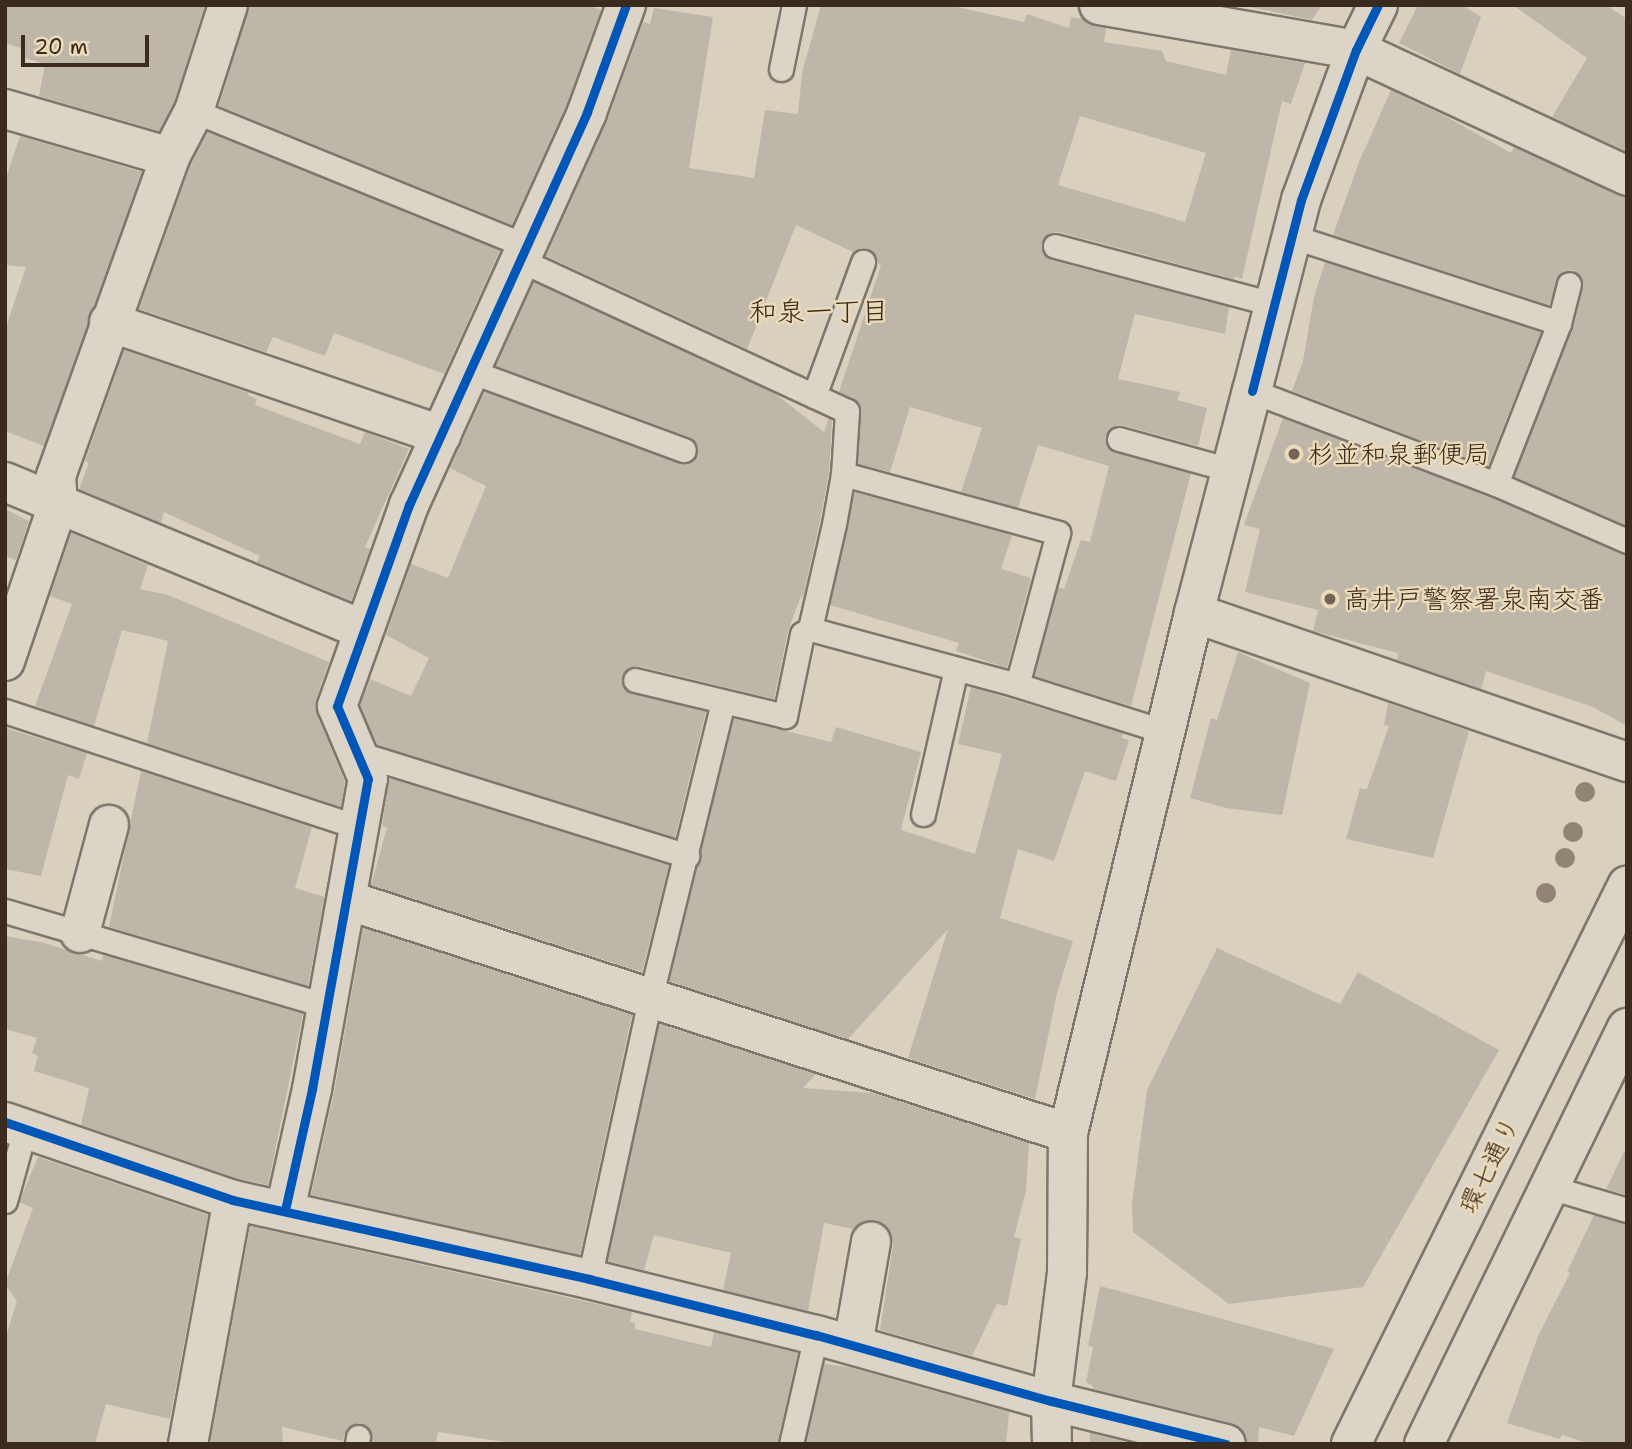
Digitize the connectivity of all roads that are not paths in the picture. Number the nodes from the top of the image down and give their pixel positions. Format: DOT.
graph roads {
  1 [pos="228,5"];
  2 [pos="626,5"];
  3 [pos="794,5"];
  4 [pos="1099,5"];
  5 [pos="1378,5"];
  6 [pos="1356,50"];
  7 [pos="781,69"];
  8 [pos="5,109"];
  9 [pos="194,111"];
  10 [pos="170,157"];
  11 [pos="1627,176"];
  12 [pos="1291,236"];
  13 [pos="1055,246"];
  14 [pos="524,253"];
  15 [pos="863,262"];
  16 [pos="1569,284"];
  17 [pos="1273,304"];
  18 [pos="109,322"];
  19 [pos="1559,323"];
  20 [pos="470,371"];
  21 [pos="1252,391"];
  22 [pos="814,396"];
  23 [pos="441,435"];
  24 [pos="1119,439"];
  25 [pos="684,450"];
  26 [pos="1231,470"];
  27 [pos="843,474"];
  28 [pos="5,482"];
  29 [pos="1496,484"];
  30 [pos="58,504"];
  31 [pos="1627,541"];
  32 [pos="1194,613"];
  33 [pos="810,629"];
  34 [pos="364,630"];
  35 [pos="5,661"];
  36 [pos="956,669"];
  37 [pos="635,680"];
  38 [pos="1017,685"];
  39 [pos="723,702"];
  40 [pos="5,711"];
  41 [pos="1166,732"];
  42 [pos="357,754"];
  43 [pos="1627,762"];
  44 [pos="923,814"];
  45 [pos="109,825"];
  46 [pos="360,828"];
  47 [pos="687,856"];
  48 [pos="1627,886"];
  49 [pos="347,900"];
  50 [pos="5,911"];
  51 [pos="80,933"];
  52 [pos="650,999"];
  53 [pos="327,1006"];
  54 [pos="1627,1028"];
  55 [pos="15,1125"];
  56 [pos="1069,1133"];
  57 [pos="1549,1187"];
  58 [pos="233,1200"];
  59 [pos="5,1201"];
  60 [pos="285,1210"];
  61 [pos="1627,1210"];
  62 [pos="871,1242"];
  63 [pos="589,1279"];
  64 [pos="816,1335"];
  65 [pos="853,1345"];
  66 [pos="1051,1401"];
  67 [pos="188,1444"];
  68 [pos="792,1444"];
  69 [pos="1052,1444"];
  70 [pos="1226,1444"];
  71 [pos="1351,1444"];
  72 [pos="1424,1444"];
  1 -- 9 [label="street"];
  2 -- 14 [label="street"];
  3 -- 7 [label="lane"];
  4 -- 6 [label="street"];
  5 -- 6 [label="street"];
  6 -- 11 [label="street"];
  6 -- 12 [label="street"];
  8 -- 10 [label="street"];
  9 -- 10 [label="street"];
  9 -- 14 [label="lane"];
  10 -- 18 [label="street"];
  12 -- 17 [label="street"];
  12 -- 19 [label="lane"];
  13 -- 17 [label="lane"];
  14 -- 20 [label="street"];
  14 -- 22 [label="lane"];
  15 -- 22 [label="lane"];
  16 -- 19 [label="lane"];
  17 -- 21 [label="street"];
  18 -- 23 [label="street"];
  18 -- 30 [label="street"];
  19 -- 29 [label="lane"];
  20 -- 23 [label="street"];
  20 -- 25 [label="lane"];
  21 -- 26 [label="street"];
  21 -- 29 [label="lane"];
  22 -- 27 [label="lane"];
  23 -- 34 [label="street"];
  24 -- 26 [label="lane"];
  26 -- 32 [label="street"];
  27 -- 33 [label="lane"];
  27 -- 38 [label="lane"];
  28 -- 30 [label="street"];
  29 -- 31 [label="lane"];
  30 -- 34 [label="street"];
  30 -- 35 [label="street"];
  32 -- 41 [label="street"];
  32 -- 43 [label="street"];
  33 -- 36 [label="lane"];
  33 -- 39 [label="lane"];
  34 -- 42 [label="street"];
  36 -- 38 [label="lane"];
  36 -- 44 [label="lane"];
  37 -- 39 [label="lane"];
  38 -- 41 [label="lane"];
  39 -- 47 [label="lane"];
  40 -- 46 [label="lane"];
  41 -- 56 [label="street"];
  42 -- 46 [label="street"];
  42 -- 47 [label="lane"];
  45 -- 51 [label="street"];
  46 -- 49 [label="street"];
  47 -- 52 [label="lane"];
  48 -- 71 [label="street, 環七通り"];
  49 -- 52 [label="street"];
  49 -- 53 [label="street"];
  50 -- 51 [label="lane"];
  51 -- 53 [label="lane"];
  52 -- 56 [label="street"];
  52 -- 63 [label="lane"];
  53 -- 60 [label="street"];
  54 -- 57 [label="street"];
  55 -- 58 [label="street"];
  55 -- 59 [label="lane"];
  56 -- 66 [label="street"];
  57 -- 61 [label="lane"];
  57 -- 72 [label="street"];
  58 -- 60 [label="street"];
  58 -- 67 [label="street"];
  60 -- 63 [label="street"];
  62 -- 65 [label="street"];
  63 -- 64 [label="street"];
  64 -- 65 [label="street"];
  64 -- 68 [label="lane"];
  65 -- 66 [label="street"];
  66 -- 69 [label="street"];
  66 -- 70 [label="street"];
}
